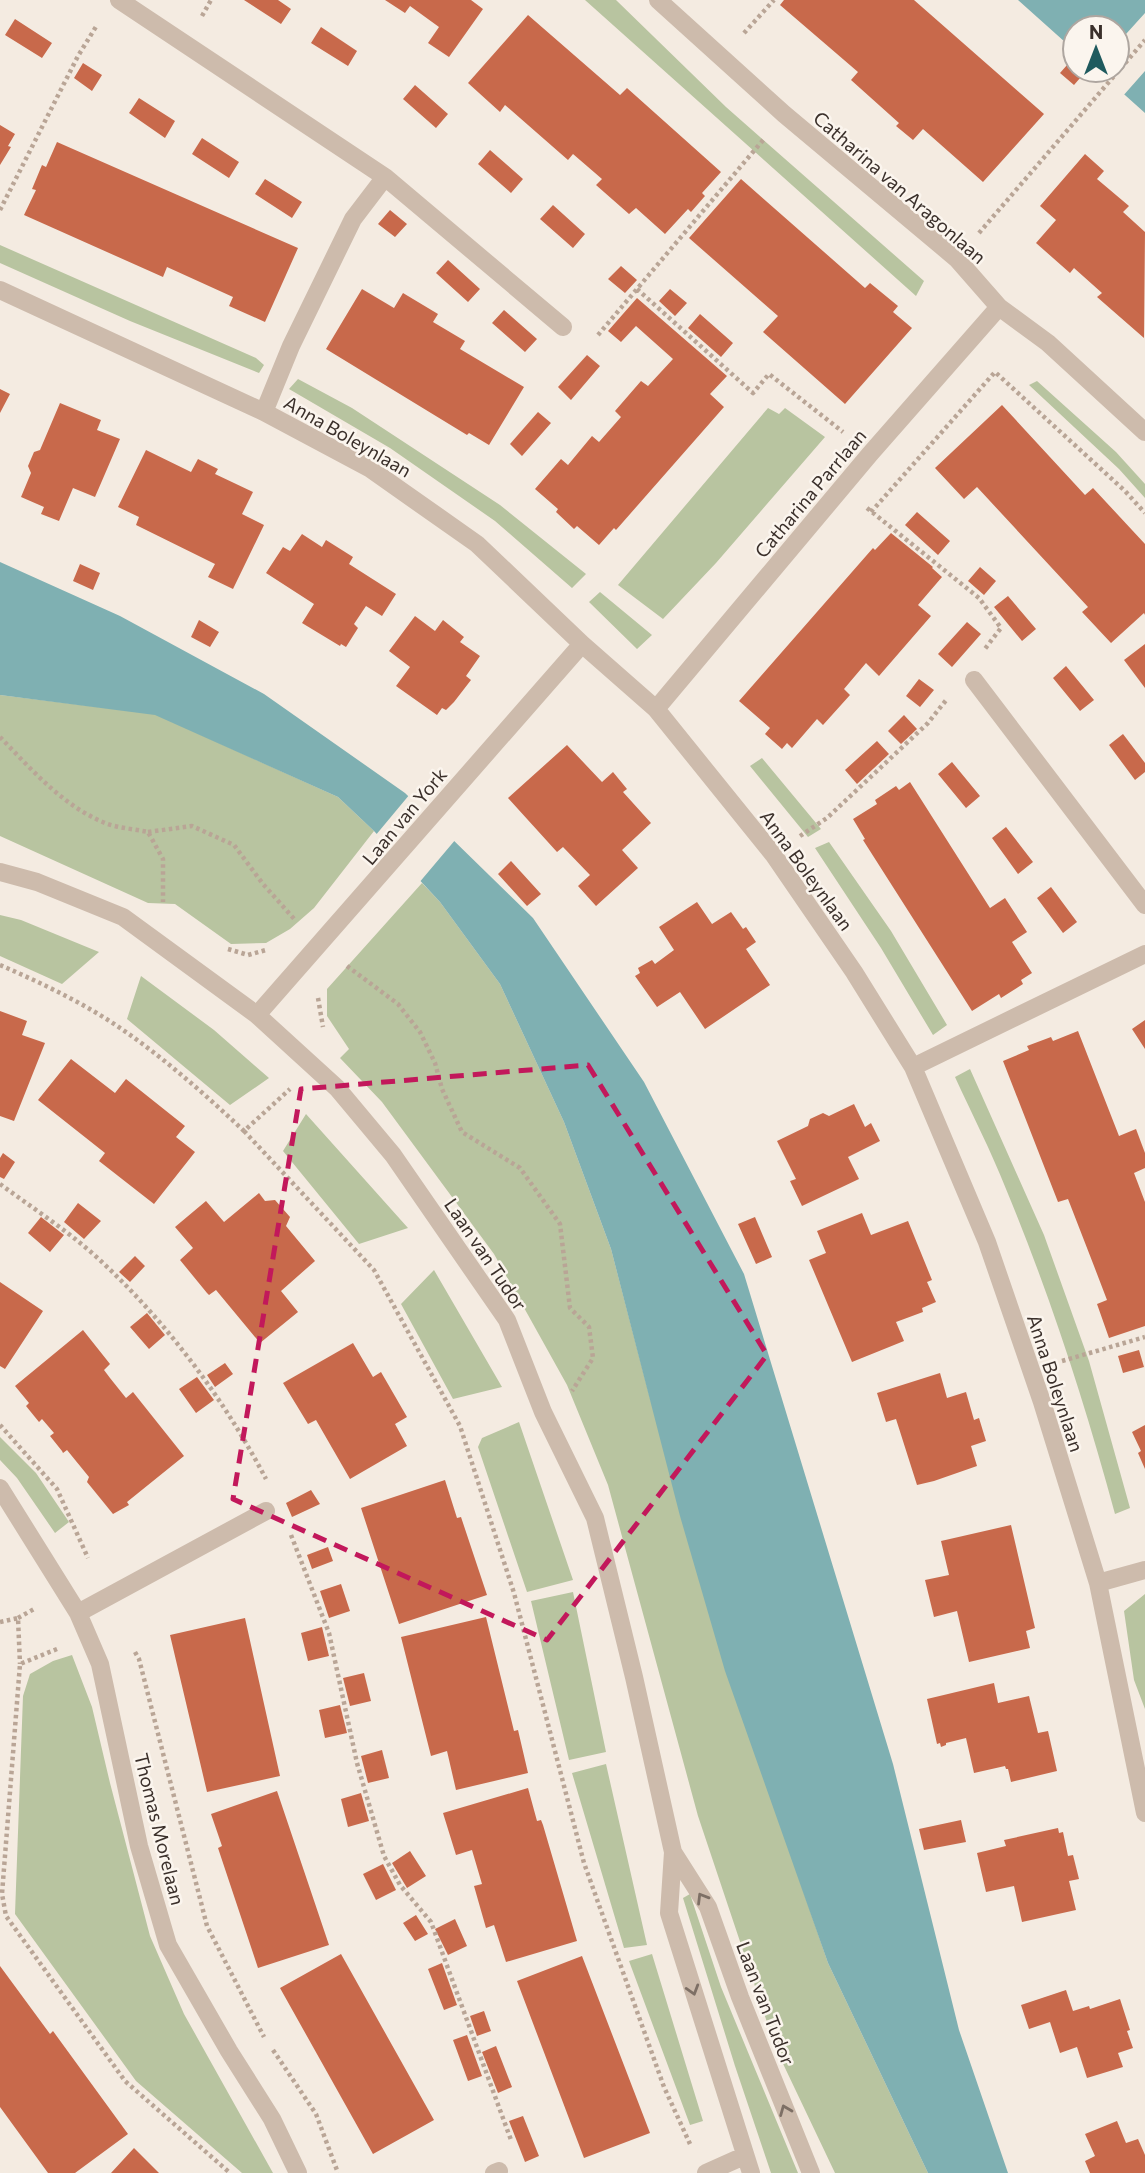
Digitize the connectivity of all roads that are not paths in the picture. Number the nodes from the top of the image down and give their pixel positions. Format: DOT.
graph roads {
  1 [pos="119,0"];
  2 [pos="658,0"];
  3 [pos="385,177"];
  4 [pos="0,289"];
  5 [pos="999,307"];
  6 [pos="563,327"];
  7 [pos="264,412"];
  8 [pos="1145,432"];
  9 [pos="582,644"];
  10 [pos="974,680"];
  11 [pos="656,709"];
  12 [pos="0,872"];
  13 [pos="1145,905"];
  14 [pos="1145,954"];
  15 [pos="257,1015"];
  16 [pos="913,1067"];
  17 [pos="0,1488"];
  18 [pos="266,1511"];
  19 [pos="1145,1570"];
  20 [pos="1098,1583"];
  21 [pos="78,1613"];
  22 [pos="1145,1813"];
  23 [pos="673,1852"];
  24 [pos="744,2156"];
  25 [pos="298,2173"];
  26 [pos="706,2173"];
  27 [pos="751,2173"];
  28 [pos="811,2173"];
  1 -- 3 [label="street"];
  2 -- 5 [label="street, Catharina van Aragonlaan"];
  3 -- 6 [label="street"];
  3 -- 7 [label="street"];
  4 -- 7 [label="street, Anna Boleynlaan"];
  5 -- 8 [label="street, Catharina van Aragonlaan"];
  5 -- 11 [label="street, Catharina Parrlaan"];
  7 -- 9 [label="street, Anna Boleynlaan"];
  9 -- 11 [label="street, Anna Boleynlaan"];
  9 -- 15 [label="street, Laan van York"];
  10 -- 13 [label="street"];
  11 -- 16 [label="street, Anna Boleynlaan"];
  12 -- 15 [label="street, Laan van Tudor"];
  14 -- 16 [label="street"];
  15 -- 23 [label="street, Laan van Tudor"];
  16 -- 20 [label="street, Anna Boleynlaan"];
  17 -- 21 [label="street, Thomas Morelaan"];
  18 -- 21 [label="street"];
  19 -- 20 [label="street"];
  20 -- 22 [label="street, Anna Boleynlaan"];
  21 -- 25 [label="street, Thomas Morelaan"];
  23 -- 24 [label="street, Laan van Tudor, one-way"];
  28 -- 23 [label="street, Laan van Tudor, one-way"];
  24 -- 26 [label="street"];
  24 -- 27 [label="street, Laan van Tudor"];
}
